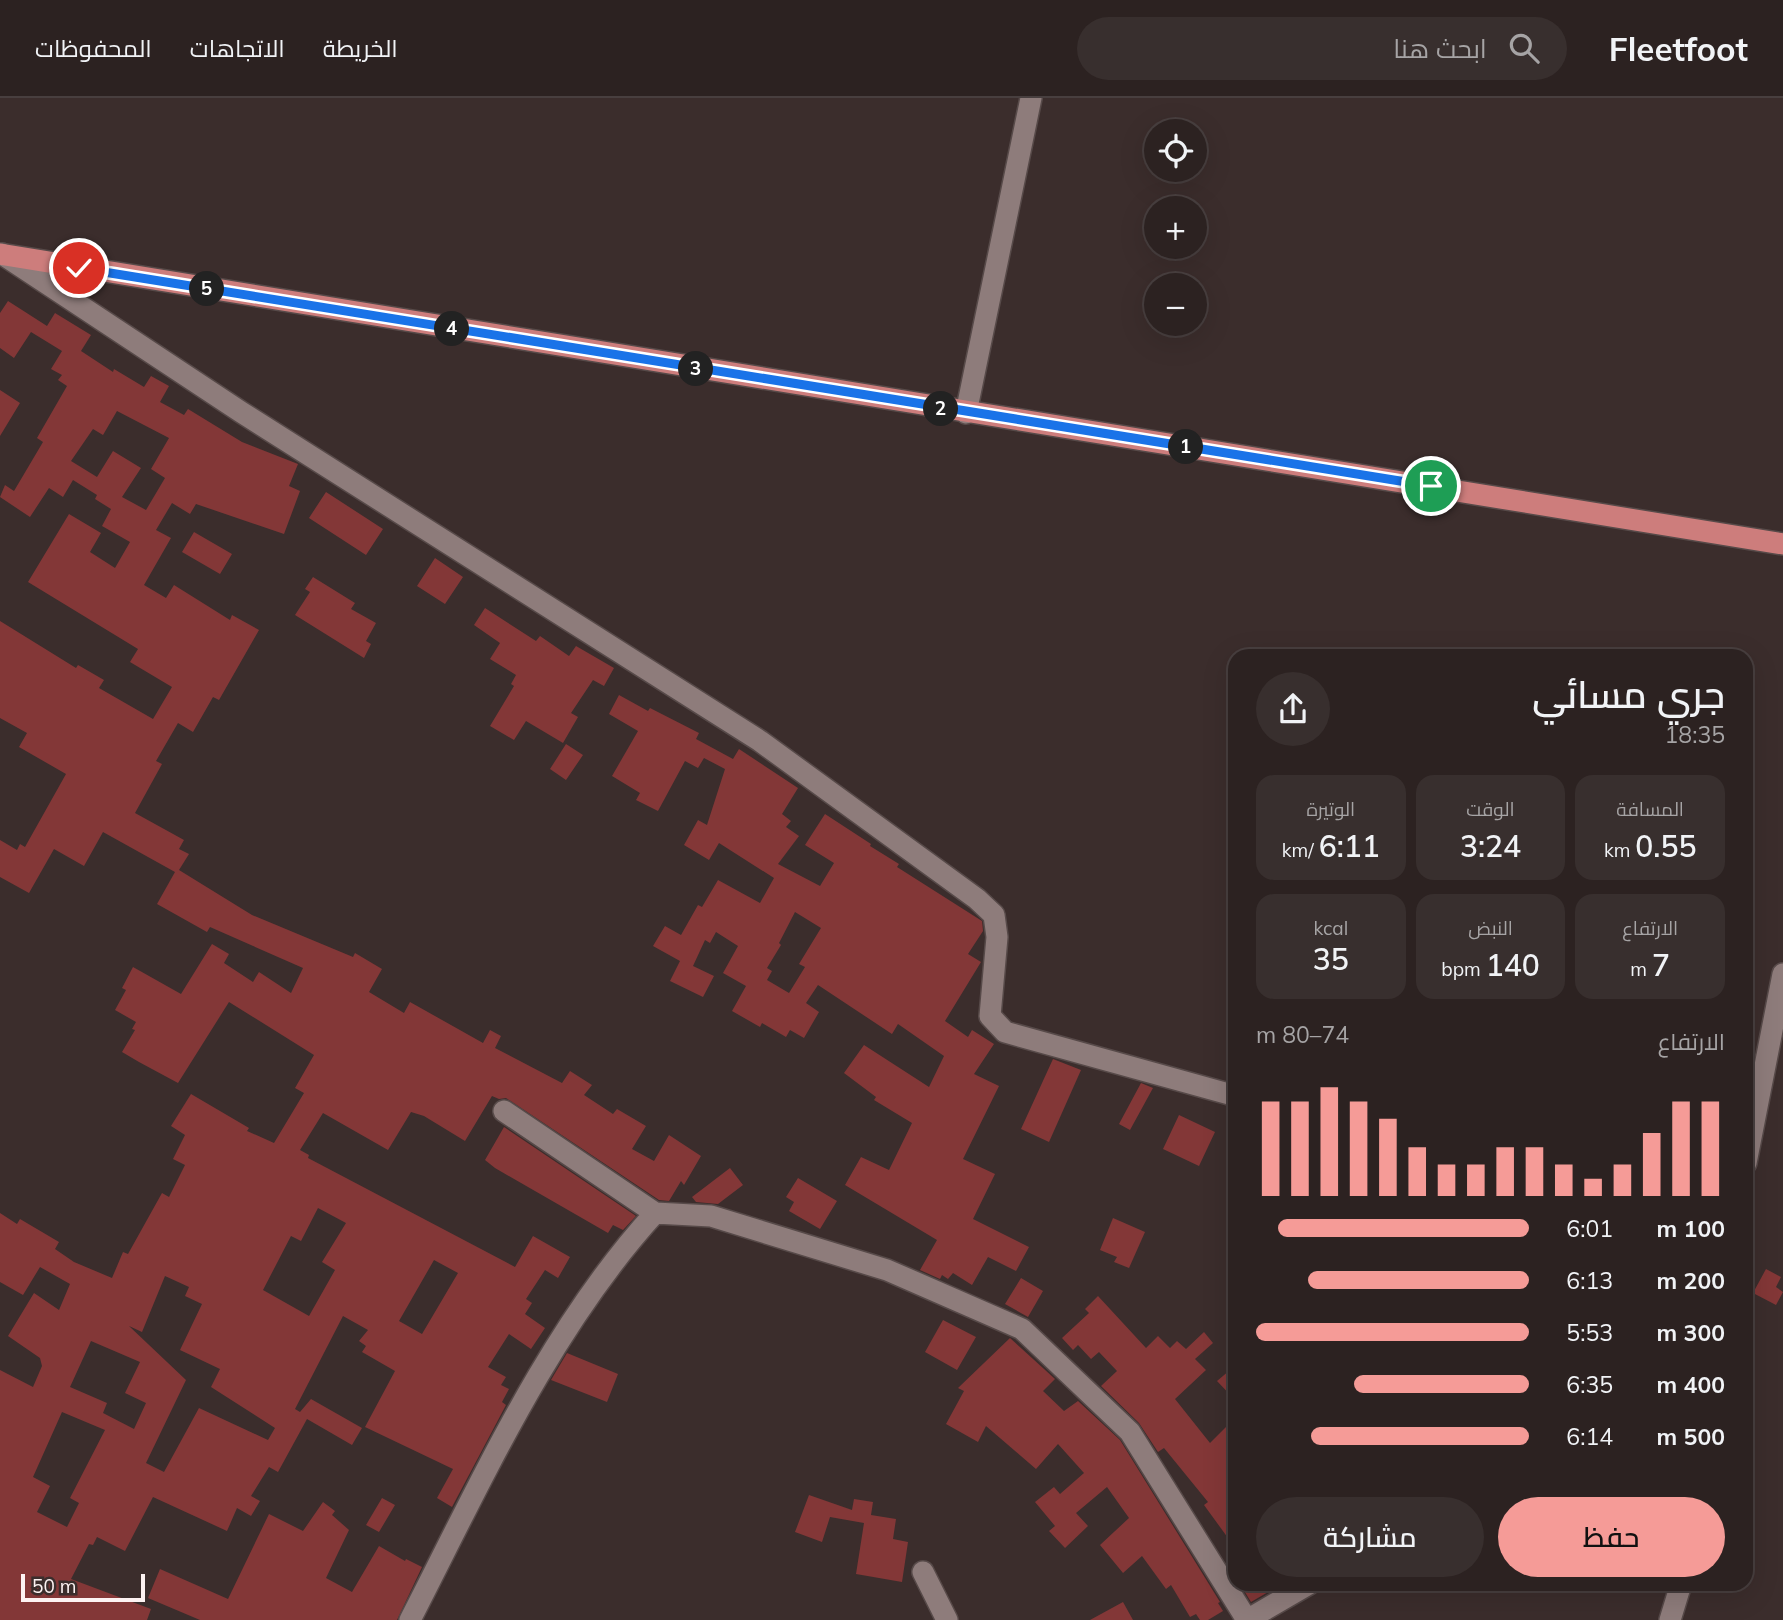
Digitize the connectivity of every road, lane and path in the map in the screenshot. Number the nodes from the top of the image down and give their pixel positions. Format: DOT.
graph roads {
  1 [pos="1031,98"];
  2 [pos="1,254"];
  3 [pos="966,413"];
  4 [pos="1783,544"];
  5 [pos="1783,974"];
  6 [pos="1228,1094"];
  7 [pos="504,1111"];
  8 [pos="1753,1127"];
  9 [pos="655,1213"];
  10 [pos="923,1572"];
  11 [pos="1228,1589"];
  12 [pos="1229,1591"];
  13 [pos="1297,1591"];
  14 [pos="1679,1591"];
  15 [pos="410,1620"];
  16 [pos="947,1620"];
  17 [pos="1247,1620"];
  18 [pos="1670,1620"];
  1 -- 3 [label="street"];
  2 -- 3 [label="main road"];
  2 -- 6 [label="street"];
  3 -- 4 [label="main road"];
  5 -- 8 [label="street"];
  7 -- 9 [label="street"];
  9 -- 11 [label="street"];
  9 -- 15 [label="street"];
  10 -- 16 [label="street"];
  12 -- 17 [label="street"];
  13 -- 17 [label="street"];
  14 -- 18 [label="street"];
}
